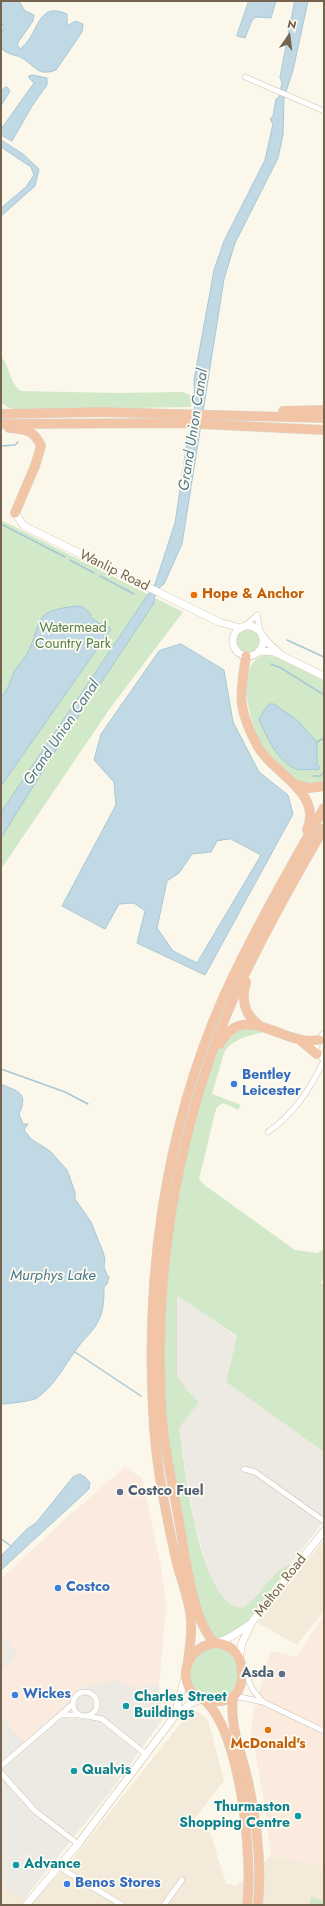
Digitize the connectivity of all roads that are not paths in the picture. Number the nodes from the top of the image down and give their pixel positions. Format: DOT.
graph roads {
  1 [pos="245,76"];
  2 [pos="324,111"];
  3 [pos="1,408"];
  4 [pos="324,410"];
  5 [pos="1,414"];
  6 [pos="13,414"];
  7 [pos="241,415"];
  8 [pos="181,418"];
  9 [pos="324,418"];
  10 [pos="1,424"];
  11 [pos="1,428"];
  12 [pos="324,430"];
  13 [pos="15,513"];
  14 [pos="219,622"];
  15 [pos="242,627"];
  16 [pos="261,632"];
  17 [pos="233,639"];
  18 [pos="259,651"];
  19 [pos="246,656"];
  20 [pos="282,656"];
  21 [pos="324,676"];
  22 [pos="295,784"];
  23 [pos="324,786"];
  24 [pos="324,808"];
  25 [pos="324,828"];
  26 [pos="296,857"];
  27 [pos="252,960"];
  28 [pos="262,1027"];
  29 [pos="322,1037"];
  30 [pos="300,1040"];
  31 [pos="322,1057"];
  32 [pos="207,1070"];
  33 [pos="268,1132"];
  34 [pos="244,1469"];
  35 [pos="324,1521"];
  36 [pos="324,1531"];
  37 [pos="252,1622"];
  38 [pos="217,1643"];
  39 [pos="188,1660"];
  40 [pos="240,1661"];
  41 [pos="186,1671"];
  42 [pos="234,1697"];
  43 [pos="203,1700"];
  44 [pos="263,1702"];
  45 [pos="73,1704"];
  46 [pos="96,1707"];
  47 [pos="62,1715"];
  48 [pos="79,1715"];
  49 [pos="87,1716"];
  50 [pos="174,1717"];
  51 [pos="102,1719"];
  52 [pos="324,1731"];
  53 [pos="146,1755"];
  54 [pos="1,1766"];
  55 [pos="1,1773"];
  56 [pos="78,1844"];
  57 [pos="59,1867"];
  58 [pos="182,1880"];
  59 [pos="26,1905"];
  60 [pos="122,1905"];
  61 [pos="164,1905"];
  62 [pos="247,1905"];
  63 [pos="258,1905"];
  1 -- 2 [label="street"];
  3 -- 6 [label="highway"];
  4 -- 7 [label="highway"];
  5 -- 6 [label="highway"];
  6 -- 8 [label="highway"];
  7 -- 8 [label="highway"];
  7 -- 9 [label="highway"];
  8 -- 10 [label="highway"];
  8 -- 12 [label="highway"];
  11 -- 13 [label="highway"];
  13 -- 14 [label="street, Wanlip Road"];
  14 -- 15 [label="street, Wanlip Road"];
  14 -- 17 [label="street, Wanlip Road"];
  15 -- 16 [label="street"];
  15 -- 16 [label="street"];
  15 -- 17 [label="street"];
  16 -- 18 [label="street"];
  16 -- 20 [label="street"];
  17 -- 19 [label="street"];
  18 -- 19 [label="street"];
  18 -- 20 [label="street"];
  19 -- 22 [label="highway"];
  20 -- 21 [label="street"];
  22 -- 23 [label="highway"];
  22 -- 26 [label="highway"];
  24 -- 26 [label="highway"];
  25 -- 27 [label="highway"];
  26 -- 39 [label="highway"];
  27 -- 28 [label="highway"];
  27 -- 32 [label="highway"];
  28 -- 30 [label="highway"];
  28 -- 32 [label="highway"];
  29 -- 30 [label="highway"];
  29 -- 31 [label="street"];
  30 -- 31 [label="highway"];
  31 -- 33 [label="street"];
  32 -- 38 [label="highway"];
  34 -- 35 [label="street"];
  36 -- 37 [label="street, Melton Road"];
  37 -- 38 [label="street, Melton Road"];
  37 -- 40 [label="street, Melton Road"];
  38 -- 39 [label="highway"];
  38 -- 40 [label="highway"];
  39 -- 41 [label="highway"];
  40 -- 42 [label="highway"];
  40 -- 44 [label="street"];
  41 -- 43 [label="highway"];
  41 -- 50 [label="street"];
  42 -- 43 [label="highway"];
  42 -- 44 [label="street"];
  42 -- 63 [label="highway"];
  43 -- 50 [label="street"];
  43 -- 62 [label="highway"];
  44 -- 52 [label="street"];
  45 -- 46 [label="street"];
  45 -- 47 [label="street"];
  45 -- 48 [label="street"];
  46 -- 49 [label="street"];
  46 -- 51 [label="street"];
  47 -- 48 [label="street"];
  47 -- 54 [label="street"];
  48 -- 49 [label="street"];
  49 -- 51 [label="street"];
  50 -- 53 [label="street"];
  51 -- 53 [label="street"];
  53 -- 56 [label="street"];
  55 -- 56 [label="street"];
  56 -- 57 [label="street"];
  57 -- 59 [label="street"];
  57 -- 60 [label="street"];
  58 -- 61 [label="street"];
}
